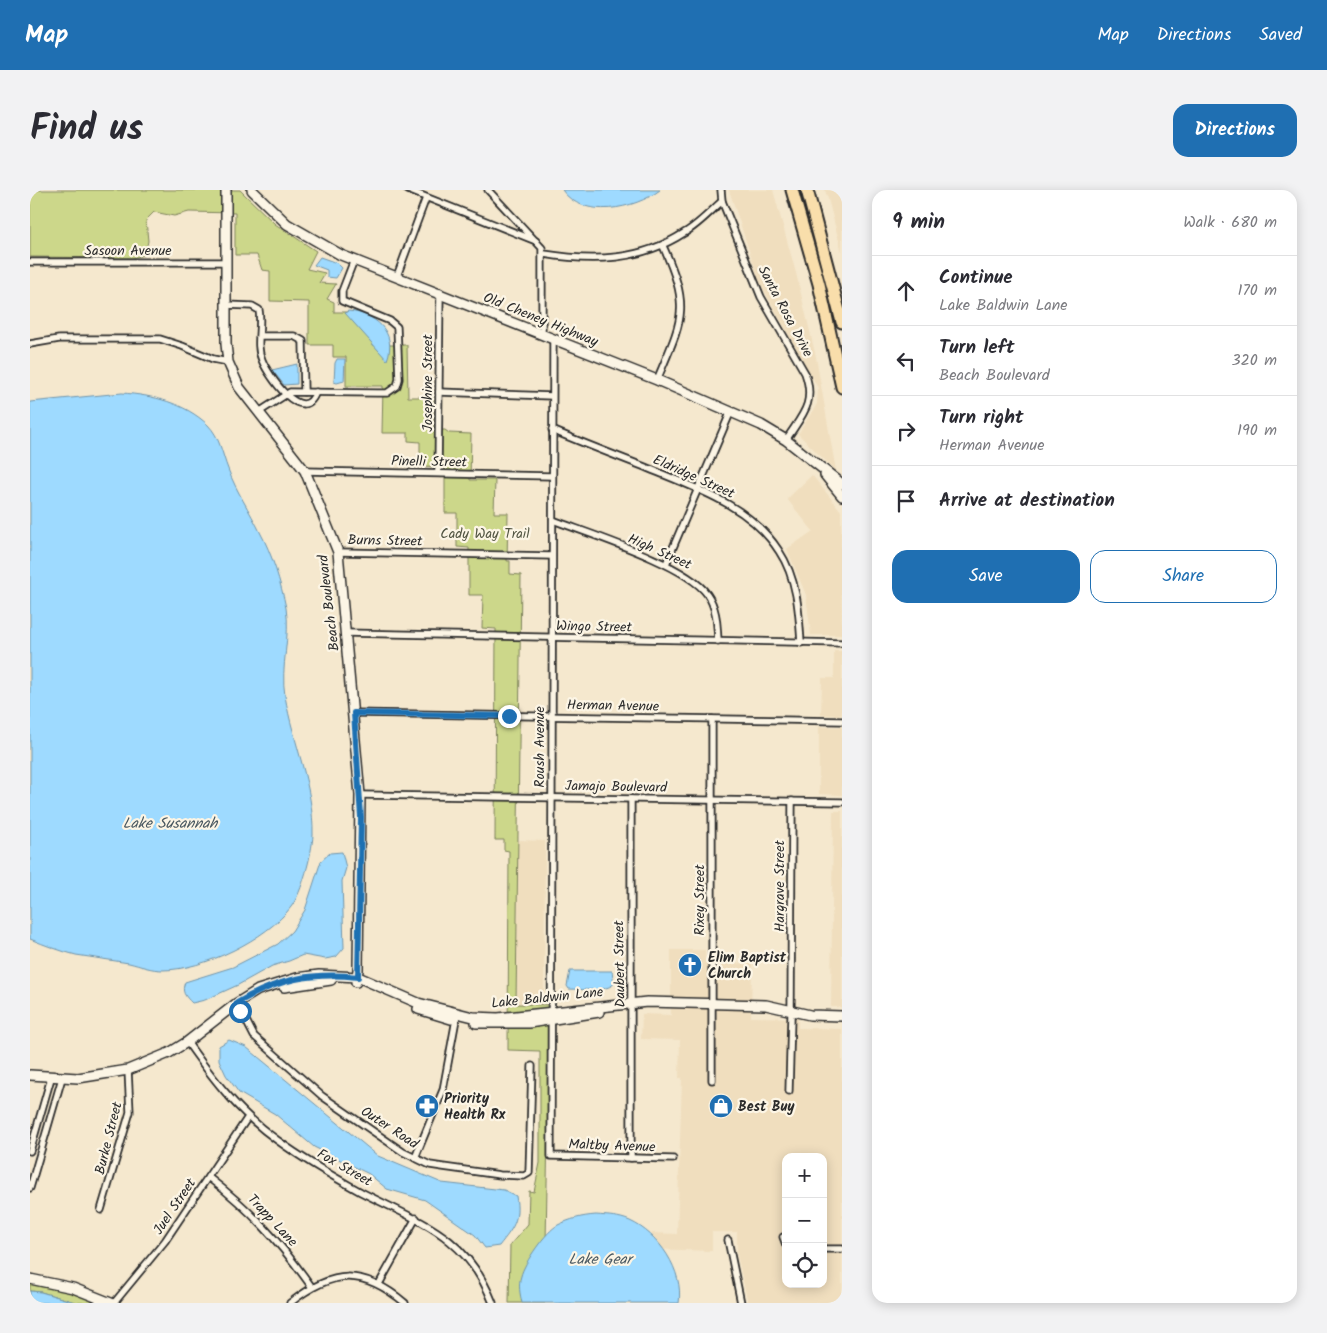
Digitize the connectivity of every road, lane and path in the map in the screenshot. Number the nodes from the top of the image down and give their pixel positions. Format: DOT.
graph roads {
  1 [pos="226,190"];
  2 [pos="252,190"];
  3 [pos="408,190"];
  4 [pos="488,190"];
  5 [pos="721,190"];
  6 [pos="792,190"];
  7 [pos="798,190"];
  8 [pos="807,190"];
  9 [pos="426,198"];
  10 [pos="722,201"];
  11 [pos="538,241"];
  12 [pos="663,246"];
  13 [pos="824,248"];
  14 [pos="810,252"];
  15 [pos="544,254"];
  16 [pos="354,260"];
  17 [pos="30,262"];
  18 [pos="226,262"];
  19 [pos="397,276"];
  20 [pos="831,276"];
  21 [pos="440,292"];
  22 [pos="226,306"];
  23 [pos="842,322"];
  24 [pos="542,335"];
  25 [pos="260,336"];
  26 [pos="553,339"];
  27 [pos="30,344"];
  28 [pos="228,362"];
  29 [pos="657,380"];
  30 [pos="842,387"];
  31 [pos="304,392"];
  32 [pos="316,392"];
  33 [pos="439,392"];
  34 [pos="285,393"];
  35 [pos="552,396"];
  36 [pos="731,411"];
  37 [pos="259,412"];
  38 [pos="552,430"];
  39 [pos="786,440"];
  40 [pos="305,471"];
  41 [pos="822,471"];
  42 [pos="438,474"];
  43 [pos="552,476"];
  44 [pos="838,477"];
  45 [pos="842,484"];
  46 [pos="699,489"];
  47 [pos="842,496"];
  48 [pos="553,520"];
  49 [pos="338,552"];
  50 [pos="552,556"];
  51 [pos="666,564"];
  52 [pos="346,633"];
  53 [pos="551,637"];
  54 [pos="718,641"];
  55 [pos="801,642"];
  56 [pos="842,643"];
  57 [pos="354,713"];
  58 [pos="551,716"];
  59 [pos="712,719"];
  60 [pos="842,721"];
  61 [pos="360,795"];
  62 [pos="551,798"];
  63 [pos="631,799"];
  64 [pos="712,800"];
  65 [pos="792,801"];
  66 [pos="842,802"];
  67 [pos="357,979"];
  68 [pos="237,1003"];
  69 [pos="632,1005"];
  70 [pos="712,1006"];
  71 [pos="791,1013"];
  72 [pos="842,1016"];
  73 [pos="456,1017"];
  74 [pos="550,1017"];
  75 [pos="842,1022"];
  76 [pos="187,1042"];
  77 [pos="532,1066"];
  78 [pos="128,1070"];
  79 [pos="30,1075"];
  80 [pos="51,1078"];
  81 [pos="62,1078"];
  82 [pos="712,1080"];
  83 [pos="788,1091"];
  84 [pos="248,1117"];
  85 [pos="30,1151"];
  86 [pos="551,1156"];
  87 [pos="415,1158"];
  88 [pos="631,1158"];
  89 [pos="673,1159"];
  90 [pos="208,1177"];
  91 [pos="30,1188"];
  92 [pos="102,1210"];
  93 [pos="416,1218"];
  94 [pos="728,1240"];
  95 [pos="827,1249"];
  96 [pos="842,1249"];
  97 [pos="30,1279"];
  98 [pos="379,1284"];
  99 [pos="311,1286"];
  100 [pos="112,1303"];
  101 [pos="290,1303"];
  102 [pos="405,1303"];
  103 [pos="493,1303"];
  104 [pos="741,1303"];
  1 -- 18 [label="street, Beach Boulevard"];
  2 -- 16 [label="street, Old Cheney Highway"];
  3 -- 9 [label="street"];
  4 -- 11 [label="street"];
  5 -- 10 [label="street, Santa Rosa Drive"];
  6 -- 14 [label="highway"];
  7 -- 13 [label="highway"];
  8 -- 13 [label="highway"];
  9 -- 11 [label="street"];
  9 -- 19 [label="street"];
  10 -- 12 [label="street"];
  10 -- 39 [label="street, Santa Rosa Drive"];
  11 -- 15 [label="street"];
  12 -- 15 [label="street"];
  12 -- 29 [label="street"];
  13 -- 20 [label="highway"];
  14 -- 20 [label="highway"];
  14 -- 30 [label="highway"];
  15 -- 24 [label="street"];
  16 -- 19 [label="street, Old Cheney Highway"];
  16 -- 32 [label="street"];
  17 -- 18 [label="street, Sasoon Avenue"];
  18 -- 22 [label="street, Beach Boulevard"];
  19 -- 21 [label="street, Old Cheney Highway"];
  20 -- 23 [label="highway"];
  21 -- 24 [label="street, Old Cheney Highway"];
  21 -- 33 [label="street, Josephine Street"];
  22 -- 25 [label="street"];
  22 -- 28 [label="street, Beach Boulevard"];
  24 -- 26 [label="street, Old Cheney Highway"];
  25 -- 31 [label="street"];
  25 -- 34 [label="street"];
  26 -- 29 [label="street, Old Cheney Highway"];
  26 -- 35 [label="street, Roush Avenue"];
  27 -- 28 [label="street"];
  28 -- 37 [label="street, Beach Boulevard"];
  29 -- 36 [label="street, Old Cheney Highway"];
  31 -- 32 [label="street"];
  31 -- 34 [label="street"];
  32 -- 34 [label="street"];
  33 -- 35 [label="street"];
  33 -- 42 [label="street, Josephine Street"];
  34 -- 37 [label="street"];
  35 -- 38 [label="street, Roush Avenue"];
  36 -- 39 [label="street, Old Cheney Highway"];
  36 -- 46 [label="street"];
  37 -- 40 [label="street, Beach Boulevard"];
  38 -- 43 [label="street, Roush Avenue"];
  38 -- 46 [label="street, Eldridge Street"];
  39 -- 41 [label="street, Old Cheney Highway"];
  40 -- 42 [label="street, Pinelli Street"];
  40 -- 49 [label="street, Beach Boulevard"];
  41 -- 44 [label="street, Old Cheney Highway"];
  41 -- 47 [label="street, Old Cheney Highway"];
  42 -- 43 [label="street, Pinelli Street"];
  43 -- 48 [label="street, Roush Avenue"];
  44 -- 45 [label="street, Old Cheney Highway"];
  46 -- 51 [label="street"];
  46 -- 55 [label="street, Eldridge Street"];
  48 -- 50 [label="street, Roush Avenue"];
  48 -- 51 [label="street, High Street"];
  49 -- 50 [label="street, Burns Street"];
  49 -- 52 [label="street, Beach Boulevard"];
  50 -- 53 [label="street, Roush Avenue"];
  51 -- 54 [label="street, High Street"];
  52 -- 53 [label="street, Wingo Street"];
  52 -- 57 [label="street, Beach Boulevard"];
  53 -- 54 [label="street, Wingo Street"];
  53 -- 58 [label="street, Roush Avenue"];
  54 -- 55 [label="street, Wingo Street"];
  55 -- 56 [label="street, Wingo Street"];
  57 -- 58 [label="street, Herman Avenue"];
  57 -- 61 [label="street, Beach Boulevard"];
  58 -- 59 [label="street, Herman Avenue"];
  58 -- 62 [label="street, Roush Avenue"];
  59 -- 60 [label="street, Herman Avenue"];
  59 -- 64 [label="street, Rixey Street"];
  61 -- 62 [label="street, Jamajo Boulevard"];
  61 -- 67 [label="street, Beach Boulevard"];
  62 -- 63 [label="street, Jamajo Boulevard"];
  62 -- 74 [label="street, Roush Avenue"];
  63 -- 64 [label="street, Jamajo Boulevard"];
  63 -- 69 [label="street, Daubert Street"];
  64 -- 65 [label="street, Jamajo Boulevard"];
  64 -- 70 [label="street, Rixey Street"];
  65 -- 66 [label="street, Jamajo Boulevard"];
  65 -- 71 [label="street, Hargrave Street"];
  67 -- 68 [label="street, Lake Baldwin Lane"];
  67 -- 73 [label="street, Lake Baldwin Lane"];
  68 -- 76 [label="street, Lake Baldwin Lane"];
  68 -- 87 [label="street, Outer Road"];
  69 -- 70 [label="street, Lake Baldwin Lane"];
  69 -- 74 [label="street, Lake Baldwin Lane"];
  69 -- 88 [label="street, Daubert Street"];
  70 -- 71 [label="street, Lake Baldwin Lane"];
  70 -- 82 [label="street, Rixey Street"];
  71 -- 72 [label="street, Lake Baldwin Lane"];
  71 -- 75 [label="street, Lake Baldwin Lane"];
  71 -- 83 [label="street, Hargrave Street"];
  73 -- 74 [label="street, Lake Baldwin Lane"];
  73 -- 87 [label="street"];
  74 -- 86 [label="street, Roush Avenue"];
  76 -- 78 [label="street, Lake Baldwin Lane"];
  76 -- 84 [label="street, Fox Street"];
  77 -- 87 [label="street, Outer Road"];
  78 -- 81 [label="street, Lake Baldwin Lane"];
  78 -- 92 [label="street, Burke Street"];
  79 -- 80 [label="street, Lake Baldwin Lane"];
  80 -- 81 [label="street, Lake Baldwin Lane"];
  80 -- 85 [label="street"];
  81 -- 91 [label="street"];
  84 -- 90 [label="street, Juel Street"];
  84 -- 93 [label="street, Fox Street"];
  86 -- 88 [label="street, Maltby Avenue"];
  88 -- 89 [label="street, Maltby Avenue"];
  90 -- 99 [label="street, Trapp Lane"];
  90 -- 100 [label="street, Juel Street"];
  93 -- 98 [label="street"];
  93 -- 103 [label="street, Fox Street"];
  94 -- 104 [label="street"];
  95 -- 96 [label="street"];
  97 -- 100 [label="street"];
  98 -- 99 [label="street"];
  98 -- 102 [label="street"];
  99 -- 101 [label="street"];
}
